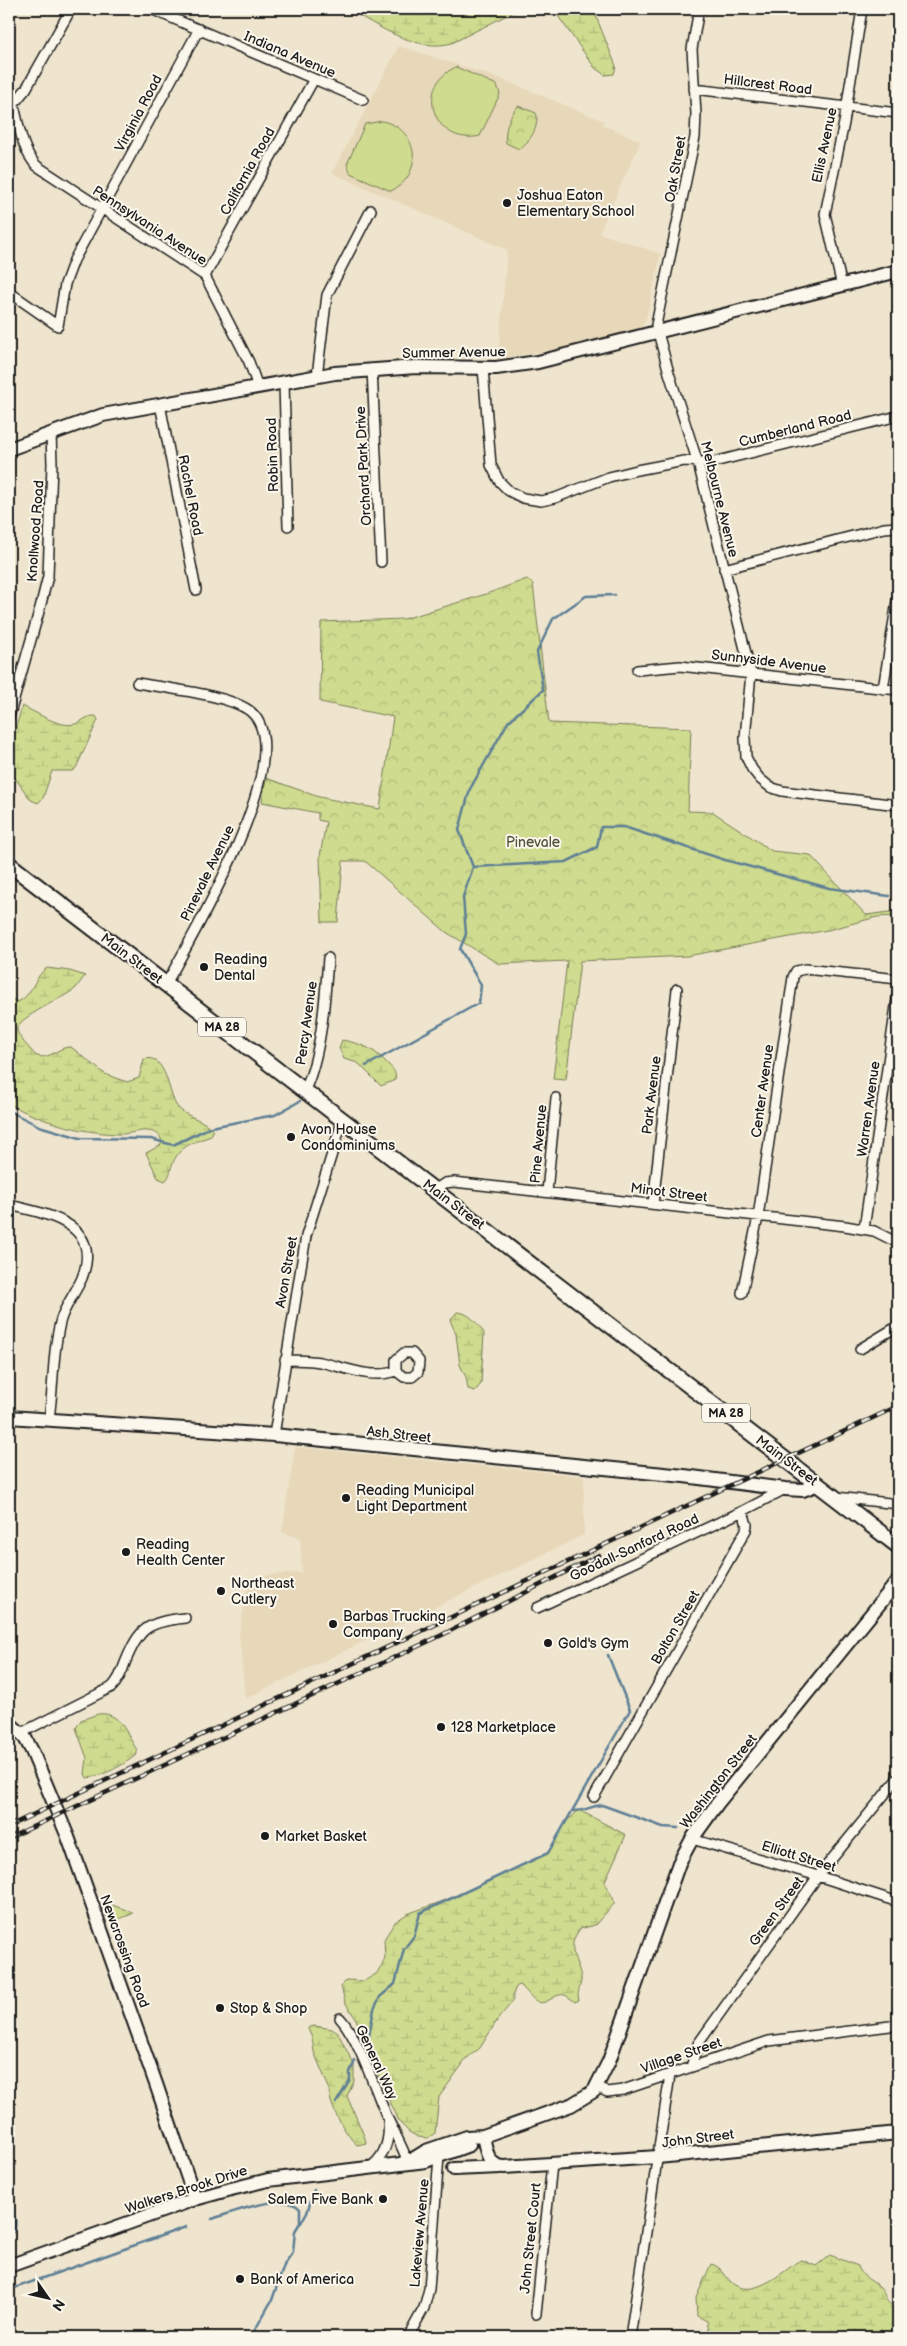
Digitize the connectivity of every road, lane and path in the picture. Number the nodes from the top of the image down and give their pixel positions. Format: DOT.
graph roads {
  1 [pos="71,9"];
  2 [pos="151,9"];
  3 [pos="699,9"];
  4 [pos="862,9"];
  5 [pos="199,29"];
  6 [pos="314,79"];
  7 [pos="694,88"];
  8 [pos="363,100"];
  9 [pos="11,103"];
  10 [pos="846,107"];
  11 [pos="898,113"];
  12 [pos="102,210"];
  13 [pos="371,210"];
  14 [pos="898,272"];
  15 [pos="205,276"];
  16 [pos="842,286"];
  17 [pos="9,292"];
  18 [pos="658,333"];
  19 [pos="483,368"];
  20 [pos="372,370"];
  21 [pos="316,376"];
  22 [pos="284,384"];
  23 [pos="258,387"];
  24 [pos="160,404"];
  25 [pos="898,416"];
  26 [pos="51,433"];
  27 [pos="9,449"];
  28 [pos="698,463"];
  29 [pos="288,526"];
  30 [pos="898,528"];
  31 [pos="381,562"];
  32 [pos="724,569"];
  33 [pos="196,590"];
  34 [pos="898,595"];
  35 [pos="637,670"];
  36 [pos="751,673"];
  37 [pos="137,683"];
  38 [pos="883,689"];
  39 [pos="898,690"];
  40 [pos="9,716"];
  41 [pos="898,805"];
  42 [pos="9,864"];
  43 [pos="328,958"];
  44 [pos="898,979"];
  45 [pos="166,984"];
  46 [pos="677,989"];
  47 [pos="898,992"];
  48 [pos="306,1090"];
  49 [pos="556,1098"];
  50 [pos="343,1119"];
  51 [pos="436,1189"];
  52 [pos="547,1192"];
  53 [pos="653,1204"];
  54 [pos="9,1205"];
  55 [pos="758,1216"];
  56 [pos="864,1229"];
  57 [pos="898,1243"];
  58 [pos="742,1293"];
  59 [pos="898,1326"];
  60 [pos="860,1349"];
  61 [pos="285,1360"];
  62 [pos="396,1370"];
  63 [pos="9,1417"];
  64 [pos="49,1418"];
  65 [pos="274,1436"];
  66 [pos="799,1469"];
  67 [pos="818,1484"];
  68 [pos="785,1489"];
  69 [pos="835,1497"];
  70 [pos="898,1504"];
  71 [pos="743,1511"];
  72 [pos="898,1546"];
  73 [pos="898,1581"];
  74 [pos="537,1608"];
  75 [pos="185,1618"];
  76 [pos="9,1723"];
  77 [pos="21,1733"];
  78 [pos="898,1778"];
  79 [pos="594,1797"];
  80 [pos="692,1839"];
  81 [pos="818,1876"];
  82 [pos="898,1902"];
  83 [pos="340,2018"];
  84 [pos="898,2025"];
  85 [pos="691,2067"];
  86 [pos="670,2074"];
  87 [pos="597,2087"];
  88 [pos="388,2118"];
  89 [pos="898,2132"];
  90 [pos="483,2136"];
  91 [pos="438,2156"];
  92 [pos="658,2158"];
  93 [pos="408,2162"];
  94 [pos="552,2164"];
  95 [pos="500,2167"];
  96 [pos="454,2169"];
  97 [pos="366,2170"];
  98 [pos="195,2199"];
  99 [pos="9,2266"];
  100 [pos="536,2314"];
  101 [pos="408,2337"];
  102 [pos="630,2337"];
  1 -- 9 [label="street"];
  2 -- 5 [label="street, Indiana Avenue"];
  3 -- 7 [label="street, Oak Street"];
  4 -- 10 [label="street, Ellis Avenue"];
  5 -- 6 [label="street, Indiana Avenue"];
  5 -- 12 [label="street, Virginia Road"];
  6 -- 8 [label="street, Indiana Avenue"];
  6 -- 15 [label="street, California Road"];
  7 -- 10 [label="street, Hillcrest Road"];
  7 -- 18 [label="street, Oak Street"];
  9 -- 12 [label="street, Pennsylvania Avenue"];
  10 -- 11 [label="street, Hillcrest Road"];
  10 -- 16 [label="street, Ellis Avenue"];
  12 -- 15 [label="street, Pennsylvania Avenue"];
  12 -- 17 [label="street, Virginia Road"];
  13 -- 21 [label="street"];
  14 -- 16 [label="street, Summer Avenue"];
  15 -- 23 [label="street, Pennsylvania Avenue"];
  16 -- 18 [label="street, Summer Avenue"];
  18 -- 19 [label="street, Summer Avenue"];
  18 -- 28 [label="street, Melbourne Avenue"];
  19 -- 20 [label="street, Summer Avenue"];
  19 -- 28 [label="street, Cumberland Road"];
  20 -- 21 [label="street, Summer Avenue"];
  20 -- 31 [label="street, Orchard Park Drive"];
  21 -- 22 [label="street, Summer Avenue"];
  22 -- 23 [label="street, Summer Avenue"];
  22 -- 29 [label="street, Robin Road"];
  23 -- 24 [label="street, Summer Avenue"];
  24 -- 26 [label="street, Summer Avenue"];
  24 -- 33 [label="street, Rachel Road"];
  25 -- 28 [label="street, Cumberland Road"];
  26 -- 27 [label="street, Summer Avenue"];
  26 -- 40 [label="street, Knollwood Road"];
  28 -- 32 [label="street, Melbourne Avenue"];
  30 -- 32 [label="street"];
  32 -- 36 [label="street, Melbourne Avenue"];
  34 -- 38 [label="street"];
  35 -- 36 [label="street, Sunnyside Avenue"];
  36 -- 38 [label="street, Sunnyside Avenue"];
  36 -- 41 [label="street"];
  37 -- 45 [label="street, Pinevale Avenue"];
  38 -- 39 [label="street, Sunnyside Avenue"];
  42 -- 45 [label="main road, Main Street / MA 28"];
  43 -- 48 [label="street, Percy Avenue"];
  44 -- 55 [label="street, Center Avenue"];
  45 -- 48 [label="main road, Main Street / MA 28"];
  46 -- 53 [label="street, Park Avenue"];
  47 -- 56 [label="street, Warren Avenue"];
  48 -- 50 [label="main road, Main Street / MA 28"];
  49 -- 52 [label="street, Pine Avenue"];
  50 -- 51 [label="main road, Main Street / MA 28"];
  50 -- 61 [label="street, Avon Street"];
  51 -- 52 [label="street, Minot Street"];
  51 -- 66 [label="main road, Main Street / MA 28"];
  52 -- 53 [label="street, Minot Street"];
  53 -- 55 [label="street, Minot Street"];
  54 -- 64 [label="street"];
  55 -- 56 [label="street, Minot Street"];
  55 -- 58 [label="street, Center Avenue"];
  56 -- 57 [label="street, Minot Street"];
  59 -- 60 [label="street"];
  61 -- 62 [label="street"];
  61 -- 65 [label="street, Avon Street"];
  63 -- 64 [label="street, Ash Street"];
  64 -- 65 [label="street, Ash Street"];
  65 -- 68 [label="street, Ash Street"];
  66 -- 67 [label="main road, Main Street / MA 28"];
  66 -- 68 [label="street"];
  67 -- 68 [label="street, Ash Street"];
  67 -- 69 [label="main road, Main Street / MA 28"];
  68 -- 71 [label="street"];
  69 -- 70 [label="street"];
  69 -- 72 [label="main road, Main Street / MA 28"];
  71 -- 74 [label="street, Goodall-Sanford Road"];
  71 -- 79 [label="street, Bolton Street"];
  73 -- 80 [label="street, Washington Street"];
  75 -- 77 [label="street"];
  76 -- 77 [label="street, Newcrossing Road"];
  77 -- 98 [label="street, Newcrossing Road"];
  78 -- 81 [label="street, Green Street"];
  80 -- 81 [label="street, Elliott Street"];
  80 -- 87 [label="street, Washington Street"];
  81 -- 82 [label="street, Elliott Street"];
  81 -- 85 [label="street, Green Street"];
  83 -- 88 [label="street, General Way"];
  84 -- 85 [label="street, Village Street"];
  85 -- 86 [label="street, Village Street"];
  86 -- 87 [label="street, Village Street"];
  86 -- 92 [label="street"];
  87 -- 90 [label="street"];
  88 -- 93 [label="street, General Way"];
  88 -- 97 [label="street, General Way"];
  89 -- 92 [label="street, John Street"];
  90 -- 91 [label="street"];
  90 -- 93 [label="street"];
  90 -- 95 [label="street"];
  91 -- 93 [label="street"];
  91 -- 101 [label="street, Lakeview Avenue"];
  92 -- 94 [label="street, John Street"];
  92 -- 102 [label="street"];
  93 -- 97 [label="street, Walkers Brook Drive"];
  94 -- 95 [label="street, John Street"];
  94 -- 100 [label="street, John Street Court"];
  95 -- 96 [label="street, John Street"];
  97 -- 98 [label="street, Walkers Brook Drive"];
  98 -- 99 [label="street, Walkers Brook Drive"];
}
